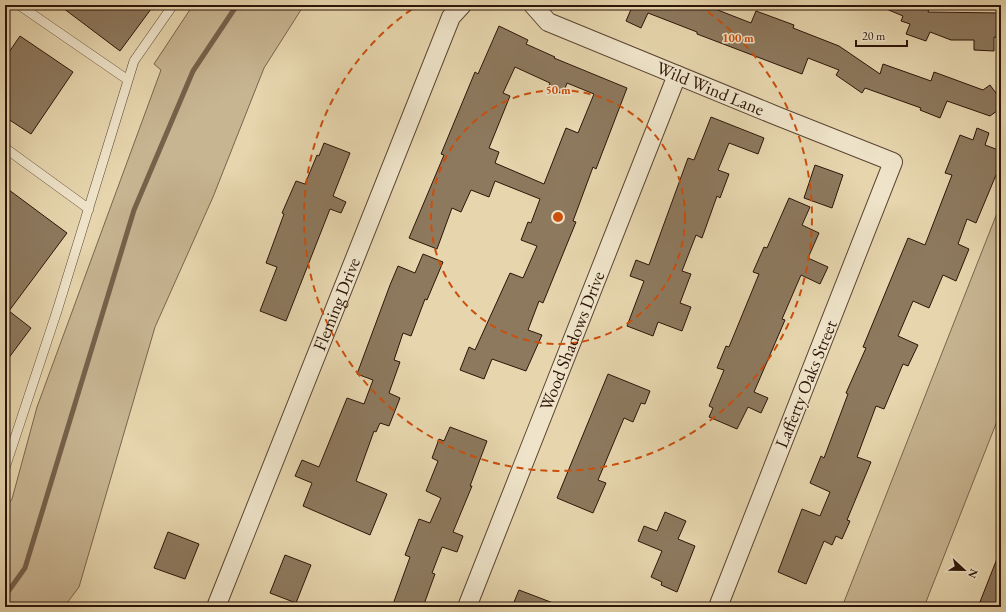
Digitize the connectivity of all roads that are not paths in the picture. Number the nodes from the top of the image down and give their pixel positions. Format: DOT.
graph roads {
  1 [pos="19,5"];
  2 [pos="172,5"];
  3 [pos="462,5"];
  4 [pos="533,5"];
  5 [pos="677,75"];
  6 [pos="128,80"];
  7 [pos="5,148"];
  8 [pos="894,162"];
  9 [pos="89,209"];
  10 [pos="5,468"];
  11 [pos="216,607"];
  12 [pos="468,607"];
  13 [pos="718,607"];
  1 -- 6 [label="lane"];
  2 -- 6 [label="lane"];
  3 -- 11 [label="street, Fleming Drive"];
  4 -- 5 [label="street, Wild Wind Lane"];
  5 -- 8 [label="street, Wild Wind Lane"];
  5 -- 12 [label="street, Wood Shadows Drive"];
  6 -- 9 [label="lane"];
  7 -- 9 [label="lane"];
  8 -- 13 [label="street, Lafferty Oaks Street"];
  9 -- 10 [label="lane"];
}
